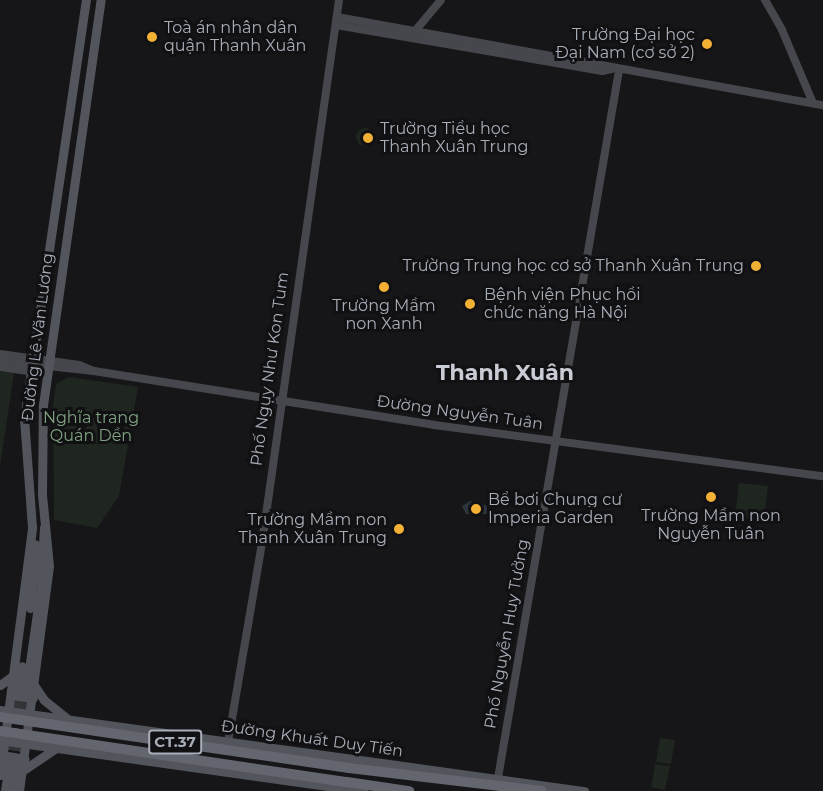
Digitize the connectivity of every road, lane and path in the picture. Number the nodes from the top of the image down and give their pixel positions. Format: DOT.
graph roads {
  1 [pos="86,0"];
  2 [pos="101,0"];
  3 [pos="339,0"];
  4 [pos="441,0"];
  5 [pos="765,0"];
  6 [pos="337,21"];
  7 [pos="415,31"];
  8 [pos="616,69"];
  9 [pos="813,103"];
  10 [pos="823,105"];
  11 [pos="0,354"];
  12 [pos="0,361"];
  13 [pos="28,363"];
  14 [pos="50,364"];
  15 [pos="0,367"];
  16 [pos="280,401"];
  17 [pos="555,441"];
  18 [pos="823,476"];
  19 [pos="32,527"];
  20 [pos="15,674"];
  21 [pos="0,685"];
  22 [pos="22,689"];
  23 [pos="33,698"];
  24 [pos="3,713"];
  25 [pos="32,714"];
  26 [pos="68,719"];
  27 [pos="142,729"];
  28 [pos="160,731"];
  29 [pos="1,737"];
  30 [pos="228,742"];
  31 [pos="27,743"];
  32 [pos="59,746"];
  33 [pos="2,755"];
  34 [pos="137,758"];
  35 [pos="25,759"];
  36 [pos="155,760"];
  37 [pos="346,764"];
  38 [pos="9,767"];
  39 [pos="0,775"];
  40 [pos="498,778"];
  41 [pos="343,784"];
  42 [pos="5,791"];
  43 [pos="12,791"];
  44 [pos="19,791"];
  45 [pos="363,791"];
  46 [pos="398,791"];
  47 [pos="409,791"];
  48 [pos="506,791"];
  49 [pos="542,791"];
  50 [pos="584,791"];
  1 -- 13 [label="main road, Đường Lê Văn Lương"];
  2 -- 14 [label="main road, Đường Lê Văn Lương"];
  3 -- 6 [label="street, Phố Ngụy Như Kon Tum"];
  4 -- 7 [label="street"];
  5 -- 9 [label="street"];
  6 -- 7 [label="street"];
  6 -- 8 [label="street"];
  6 -- 16 [label="street, Phố Ngụy Như Kon Tum"];
  7 -- 8 [label="street"];
  8 -- 9 [label="street"];
  8 -- 17 [label="street, Phố Nguyễn Huy Tưởng"];
  9 -- 10 [label="street"];
  11 -- 13 [label="street"];
  12 -- 13 [label="street"];
  13 -- 14 [label="street, Đường Nguyễn Tuân"];
  13 -- 15 [label="street"];
  13 -- 19 [label="main road, Đường Lê Văn Lương"];
  14 -- 16 [label="street, Đường Nguyễn Tuân"];
  14 -- 22 [label="main road, Đường Lê Văn Lương"];
  16 -- 17 [label="street, Đường Nguyễn Tuân"];
  16 -- 30 [label="street, Phố Ngụy Như Kon Tum"];
  17 -- 18 [label="street, Đường Nguyễn Tuân"];
  17 -- 40 [label="street, Phố Nguyễn Huy Tưởng"];
  19 -- 20 [label="main road, Đường Lê Văn Lương"];
  19 -- 22 [label="main road"];
  20 -- 21 [label="main road"];
  20 -- 22 [label="main road, Đường Lê Văn Lương"];
  22 -- 23 [label="main road, Đường Lê Văn Lương"];
  22 -- 23 [label="main road"];
  22 -- 24 [label="main road, Đường Lê Văn Lương"];
  22 -- 26 [label="main road"];
  23 -- 25 [label="main road, Đường Lê Văn Lương"];
  24 -- 25 [label="main road, Đường Khuất Duy Tiến"];
  24 -- 29 [label="main road, Đường Lê Văn Lương"];
  24 -- 37 [label="highway, CT.37, bridge"];
  25 -- 26 [label="main road, Đường Khuất Duy Tiến"];
  25 -- 31 [label="main road, Đường Lê Văn Lương"];
  26 -- 27 [label="main road, Đường Khuất Duy Tiến"];
  27 -- 28 [label="main road, Đường Khuất Duy Tiến"];
  27 -- 34 [label="main road"];
  28 -- 30 [label="main road, Đường Khuất Duy Tiến"];
  28 -- 36 [label="main road"];
  29 -- 31 [label="main road"];
  29 -- 33 [label="main road, Đường Lê Văn Lương"];
  29 -- 41 [label="highway, CT.37, bridge"];
  30 -- 37 [label="main road, Đường Khuất Duy Tiến"];
  31 -- 32 [label="main road"];
  31 -- 35 [label="main road, Đường Lê Văn Lương"];
  32 -- 34 [label="main road"];
  32 -- 38 [label="main road"];
  33 -- 35 [label="main road"];
  33 -- 38 [label="main road, Đường Lê Văn Lương"];
  34 -- 36 [label="main road"];
  35 -- 38 [label="main road, Đường Lê Văn Lương"];
  36 -- 41 [label="main road"];
  37 -- 40 [label="main road, Đường Khuất Duy Tiến"];
  37 -- 41 [label="main road"];
  37 -- 48 [label="highway, CT.37"];
  37 -- 49 [label="highway"];
  38 -- 39 [label="main road"];
  38 -- 42 [label="main road"];
  38 -- 43 [label="main road"];
  38 -- 44 [label="main road"];
  40 -- 50 [label="main road, Đường Khuất Duy Tiến"];
  41 -- 45 [label="main road"];
  41 -- 46 [label="highway"];
  41 -- 47 [label="highway, CT.37"];
}
